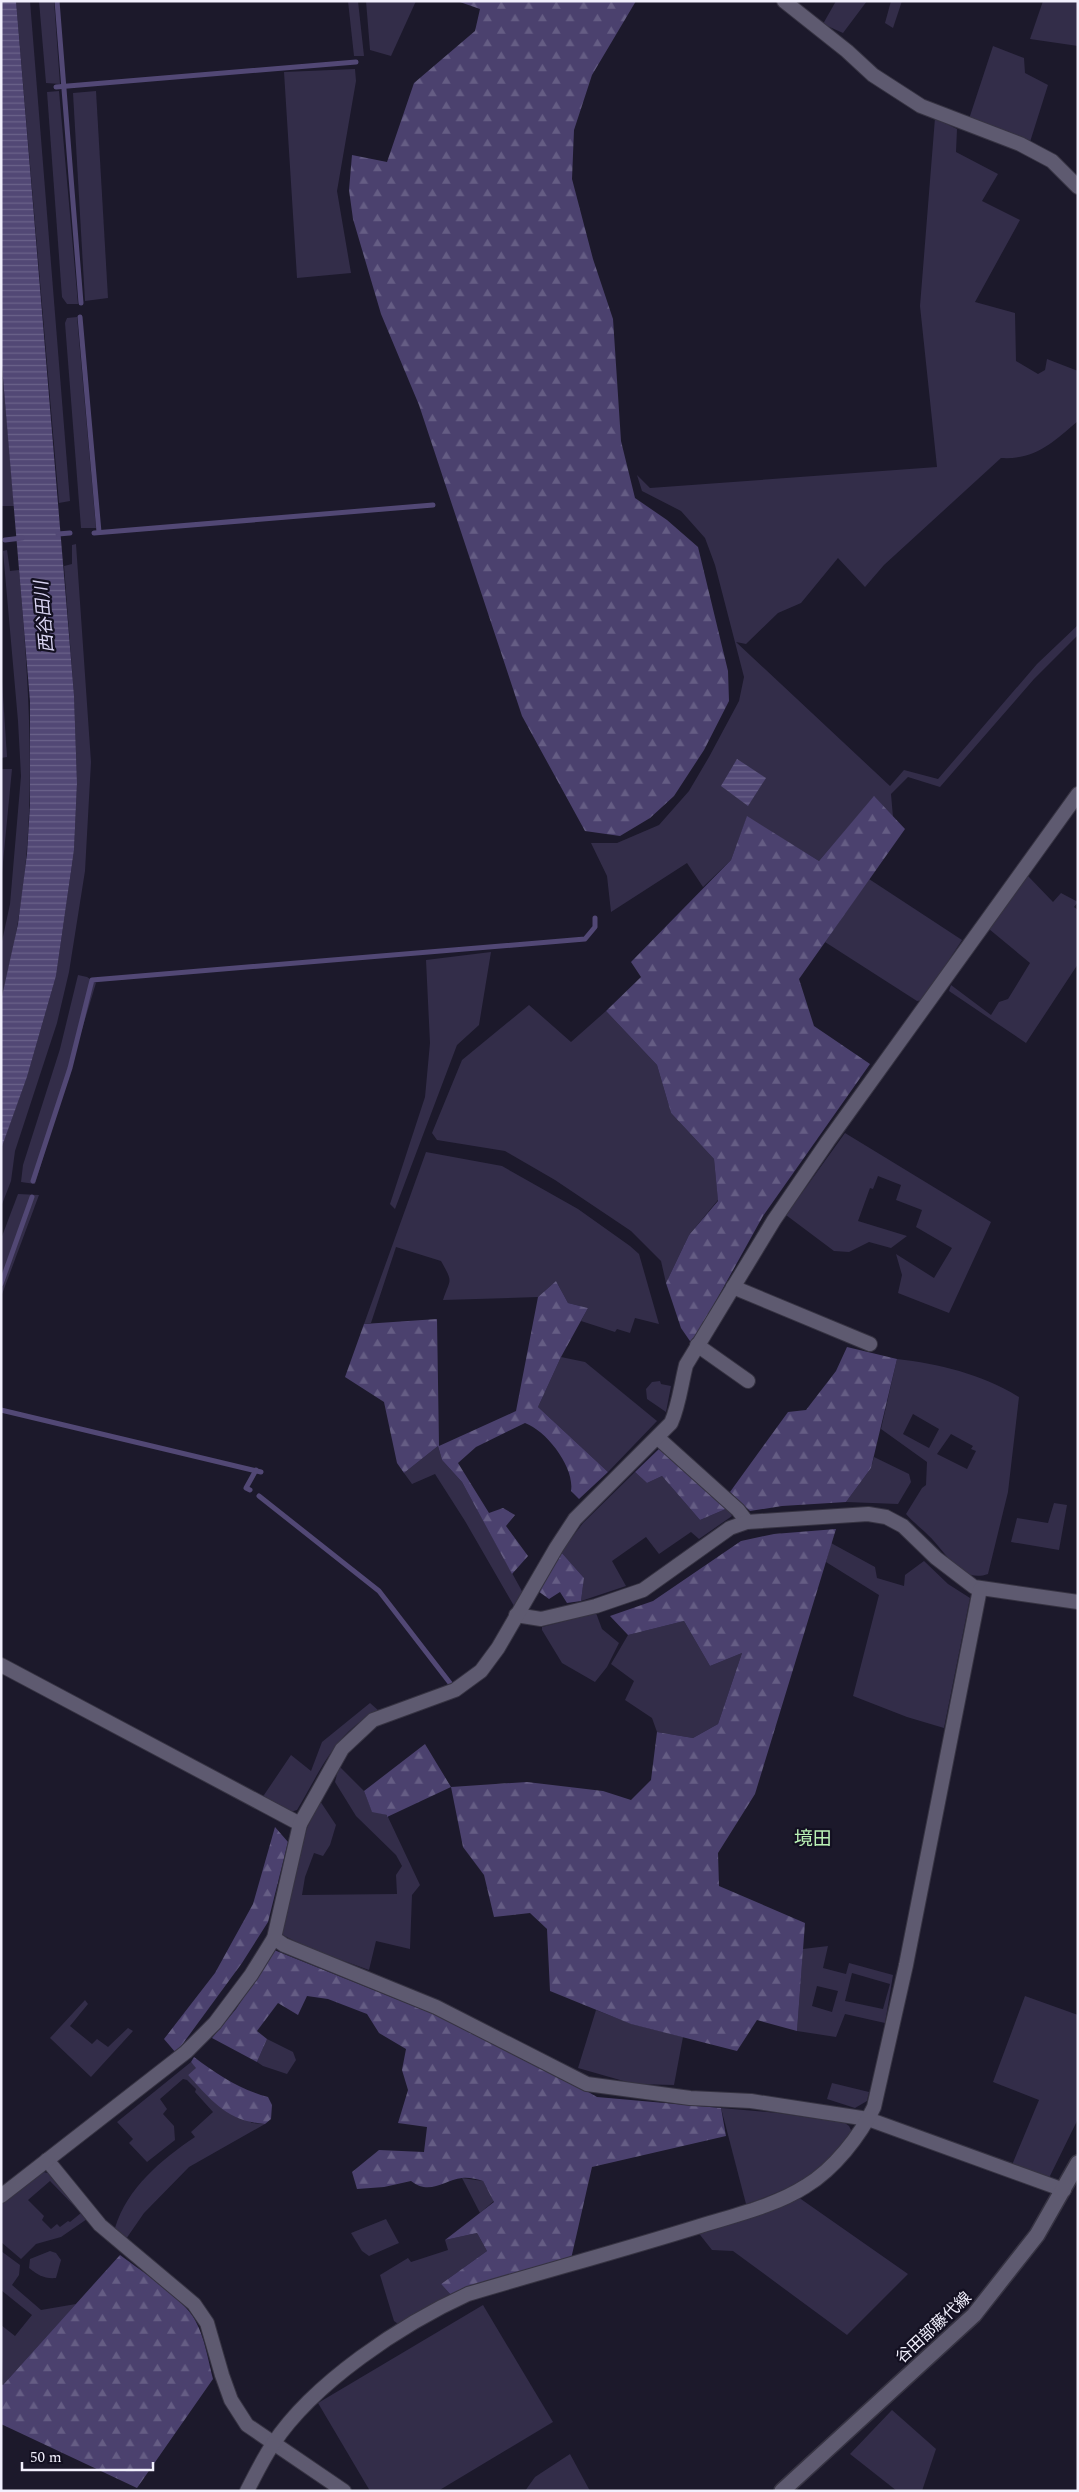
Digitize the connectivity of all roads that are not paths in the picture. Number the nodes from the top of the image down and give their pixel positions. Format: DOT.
graph roads {
  1 [pos="784,1"];
  2 [pos="1078,187"];
  3 [pos="1078,794"];
  4 [pos="733,1287"];
  5 [pos="870,1344"];
  6 [pos="697,1346"];
  7 [pos="748,1381"];
  8 [pos="658,1438"];
  9 [pos="747,1522"];
  10 [pos="980,1589"];
  11 [pos="1078,1602"];
  12 [pos="516,1615"];
  13 [pos="1,1665"];
  14 [pos="300,1824"];
  15 [pos="274,1938"];
  16 [pos="868,2119"];
  17 [pos="47,2160"];
  18 [pos="1078,2163"];
  19 [pos="1064,2190"];
  20 [pos="1,2196"];
  21 [pos="273,2443"];
  22 [pos="247,2491"];
  23 [pos="344,2491"];
  24 [pos="782,2491"];
  1 -- 2 [label="street"];
  3 -- 4 [label="street"];
  4 -- 5 [label="street"];
  4 -- 6 [label="street"];
  6 -- 7 [label="street"];
  6 -- 8 [label="street"];
  8 -- 9 [label="street"];
  8 -- 12 [label="street"];
  9 -- 10 [label="street"];
  9 -- 12 [label="street"];
  10 -- 11 [label="street"];
  10 -- 16 [label="street"];
  12 -- 14 [label="street"];
  13 -- 14 [label="street"];
  14 -- 15 [label="street"];
  15 -- 16 [label="street"];
  15 -- 17 [label="street"];
  16 -- 19 [label="street"];
  16 -- 21 [label="street"];
  17 -- 20 [label="street"];
  17 -- 21 [label="street"];
  18 -- 19 [label="main road, 谷田部藤代線"];
  19 -- 24 [label="main road, 谷田部藤代線"];
  21 -- 22 [label="street"];
  21 -- 23 [label="street"];
}
